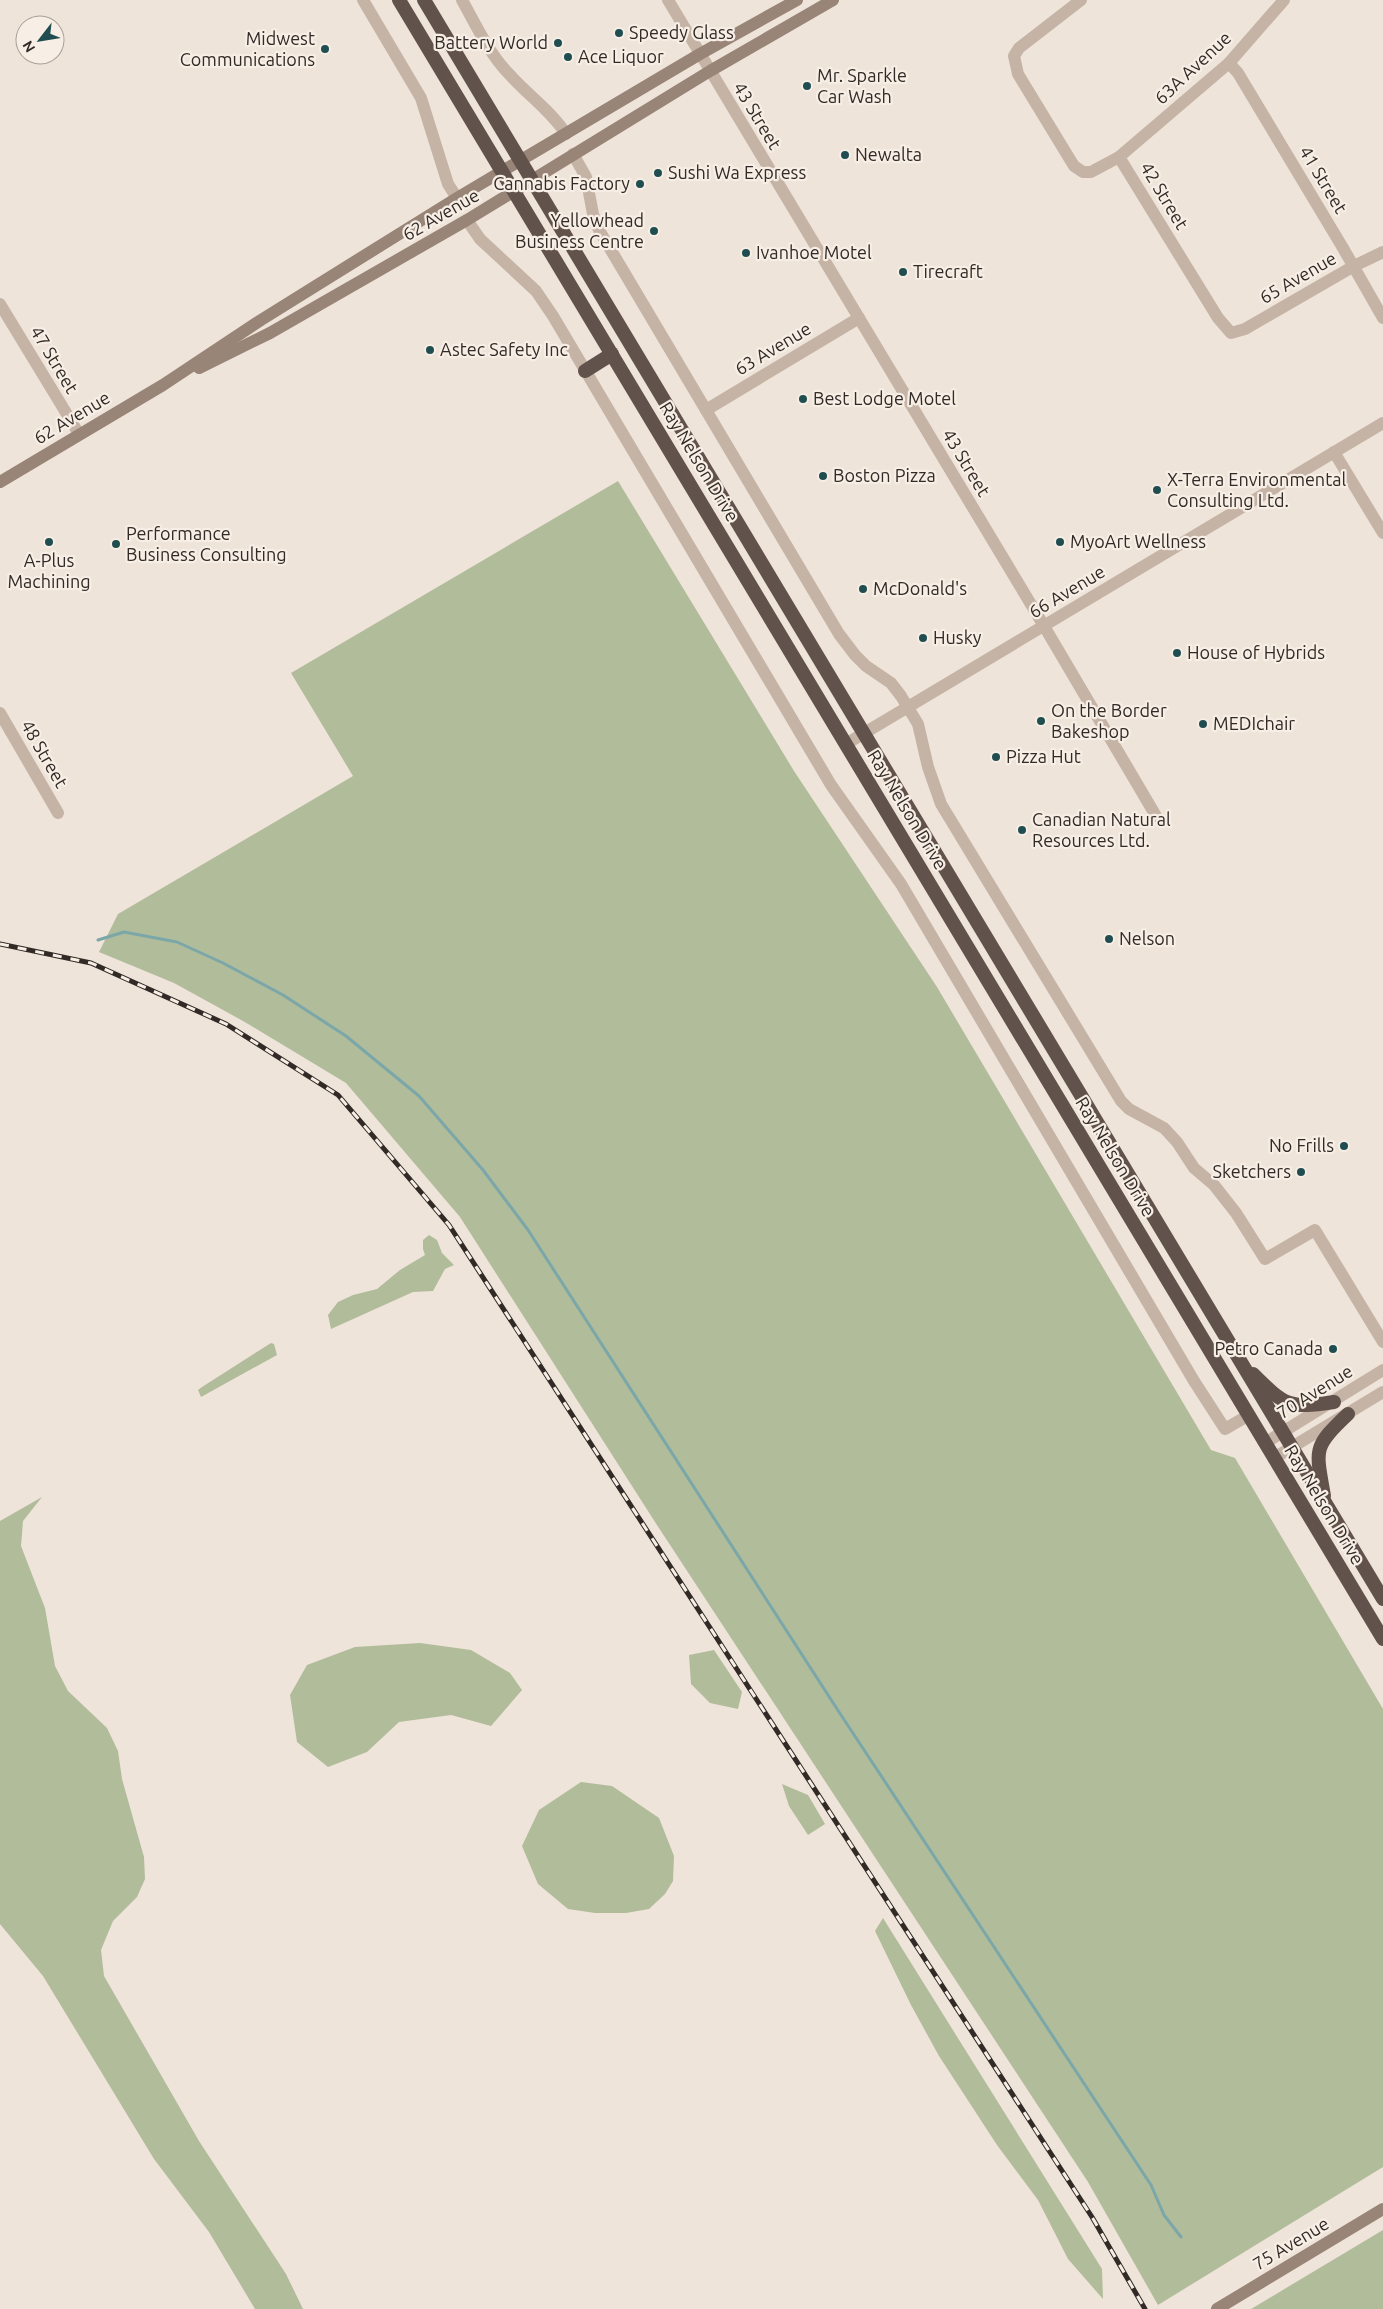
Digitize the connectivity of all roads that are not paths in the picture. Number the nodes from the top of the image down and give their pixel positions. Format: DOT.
graph roads {
  1 [pos="363,0"];
  2 [pos="399,0"];
  3 [pos="424,0"];
  4 [pos="462,0"];
  5 [pos="668,0"];
  6 [pos="797,0"];
  7 [pos="833,0"];
  8 [pos="1081,0"];
  9 [pos="1284,0"];
  10 [pos="700,54"];
  11 [pos="1229,63"];
  12 [pos="710,71"];
  13 [pos="566,134"];
  14 [pos="573,154"];
  15 [pos="1119,157"];
  16 [pos="522,160"];
  17 [pos="502,171"];
  18 [pos="533,180"];
  19 [pos="514,192"];
  20 [pos="457,198"];
  21 [pos="467,220"];
  22 [pos="1383,252"];
  23 [pos="1354,266"];
  24 [pos="0,304"];
  25 [pos="859,318"];
  26 [pos="1383,318"];
  27 [pos="1231,333"];
  28 [pos="612,354"];
  29 [pos="585,370"];
  30 [pos="163,384"];
  31 [pos="706,410"];
  32 [pos="1383,423"];
  33 [pos="79,434"];
  34 [pos="1334,452"];
  35 [pos="0,482"];
  36 [pos="1383,533"];
  37 [pos="1044,626"];
  38 [pos="909,708"];
  39 [pos="0,713"];
  40 [pos="863,734"];
  41 [pos="846,744"];
  42 [pos="58,813"];
  43 [pos="1156,816"];
  44 [pos="1383,1342"];
  45 [pos="1239,1360"];
  46 [pos="1383,1370"];
  47 [pos="1383,1392"];
  48 [pos="1334,1402"];
  49 [pos="1348,1414"];
  50 [pos="1248,1416"];
  51 [pos="1282,1433"];
  52 [pos="1265,1443"];
  53 [pos="1291,1448"];
  54 [pos="1274,1458"];
  55 [pos="1325,1504"];
  56 [pos="1383,1599"];
  57 [pos="1383,1639"];
  58 [pos="1383,2209"];
  59 [pos="1217,2309"];
  1 -- 20 [label="street"];
  2 -- 17 [label="highway, Ray Nelson Drive"];
  3 -- 16 [label="highway, Ray Nelson Drive"];
  4 -- 13 [label="street"];
  5 -- 10 [label="street, 43 Street"];
  6 -- 10 [label="main road, 62 Avenue"];
  7 -- 12 [label="main road, 62 Avenue"];
  8 -- 15 [label="street, 42 Street"];
  9 -- 11 [label="street, 63A Avenue"];
  10 -- 12 [label="street, 43 Street"];
  10 -- 13 [label="main road, 62 Avenue"];
  11 -- 15 [label="street, 63A Avenue"];
  11 -- 23 [label="street, 41 Street"];
  12 -- 14 [label="main road, 62 Avenue"];
  12 -- 25 [label="street, 43 Street"];
  13 -- 16 [label="main road, 62 Avenue"];
  14 -- 18 [label="main road, 62 Avenue"];
  14 -- 31 [label="street"];
  15 -- 27 [label="street, 42 Street"];
  16 -- 17 [label="main road, 62 Avenue"];
  16 -- 18 [label="highway, Ray Nelson Drive"];
  17 -- 19 [label="highway, Ray Nelson Drive"];
  17 -- 20 [label="main road, 62 Avenue"];
  18 -- 19 [label="main road, 62 Avenue"];
  18 -- 40 [label="highway, Ray Nelson Drive"];
  19 -- 21 [label="main road, 62 Avenue"];
  19 -- 28 [label="highway, Ray Nelson Drive"];
  20 -- 30 [label="main road, 62 Avenue"];
  21 -- 29 [label="street"];
  21 -- 30 [label="main road, 62 Avenue"];
  22 -- 23 [label="street, 65 Avenue"];
  23 -- 26 [label="street, 41 Street"];
  23 -- 27 [label="street, 65 Avenue"];
  24 -- 33 [label="street, 47 Street"];
  25 -- 31 [label="street, 63 Avenue"];
  25 -- 37 [label="street, 43 Street"];
  28 -- 29 [label="highway"];
  28 -- 41 [label="highway, Ray Nelson Drive"];
  29 -- 50 [label="street"];
  30 -- 33 [label="main road, 62 Avenue"];
  31 -- 38 [label="street"];
  32 -- 34 [label="street, 66 Avenue"];
  33 -- 35 [label="main road, 62 Avenue"];
  34 -- 36 [label="street"];
  34 -- 37 [label="street, 66 Avenue"];
  37 -- 38 [label="street, 66 Avenue"];
  37 -- 43 [label="street, 43 Street"];
  38 -- 40 [label="street, 66 Avenue"];
  38 -- 44 [label="street"];
  39 -- 42 [label="street, 48 Street"];
  40 -- 41 [label="street, 66 Avenue"];
  40 -- 45 [label="highway, Ray Nelson Drive"];
  41 -- 50 [label="highway, Ray Nelson Drive"];
  45 -- 48 [label="highway"];
  45 -- 51 [label="highway, Ray Nelson Drive"];
  46 -- 48 [label="street, 70 Avenue"];
  47 -- 49 [label="street, 70 Avenue"];
  48 -- 51 [label="street, 70 Avenue"];
  49 -- 53 [label="street, 70 Avenue"];
  49 -- 55 [label="highway"];
  50 -- 52 [label="highway, Ray Nelson Drive"];
  51 -- 52 [label="street, 70 Avenue"];
  51 -- 53 [label="highway, Ray Nelson Drive"];
  52 -- 54 [label="highway, Ray Nelson Drive"];
  53 -- 54 [label="street, 70 Avenue"];
  53 -- 55 [label="highway, Ray Nelson Drive"];
  54 -- 57 [label="highway, Ray Nelson Drive"];
  55 -- 56 [label="highway, Ray Nelson Drive"];
  58 -- 59 [label="main road, 75 Avenue"];
}
